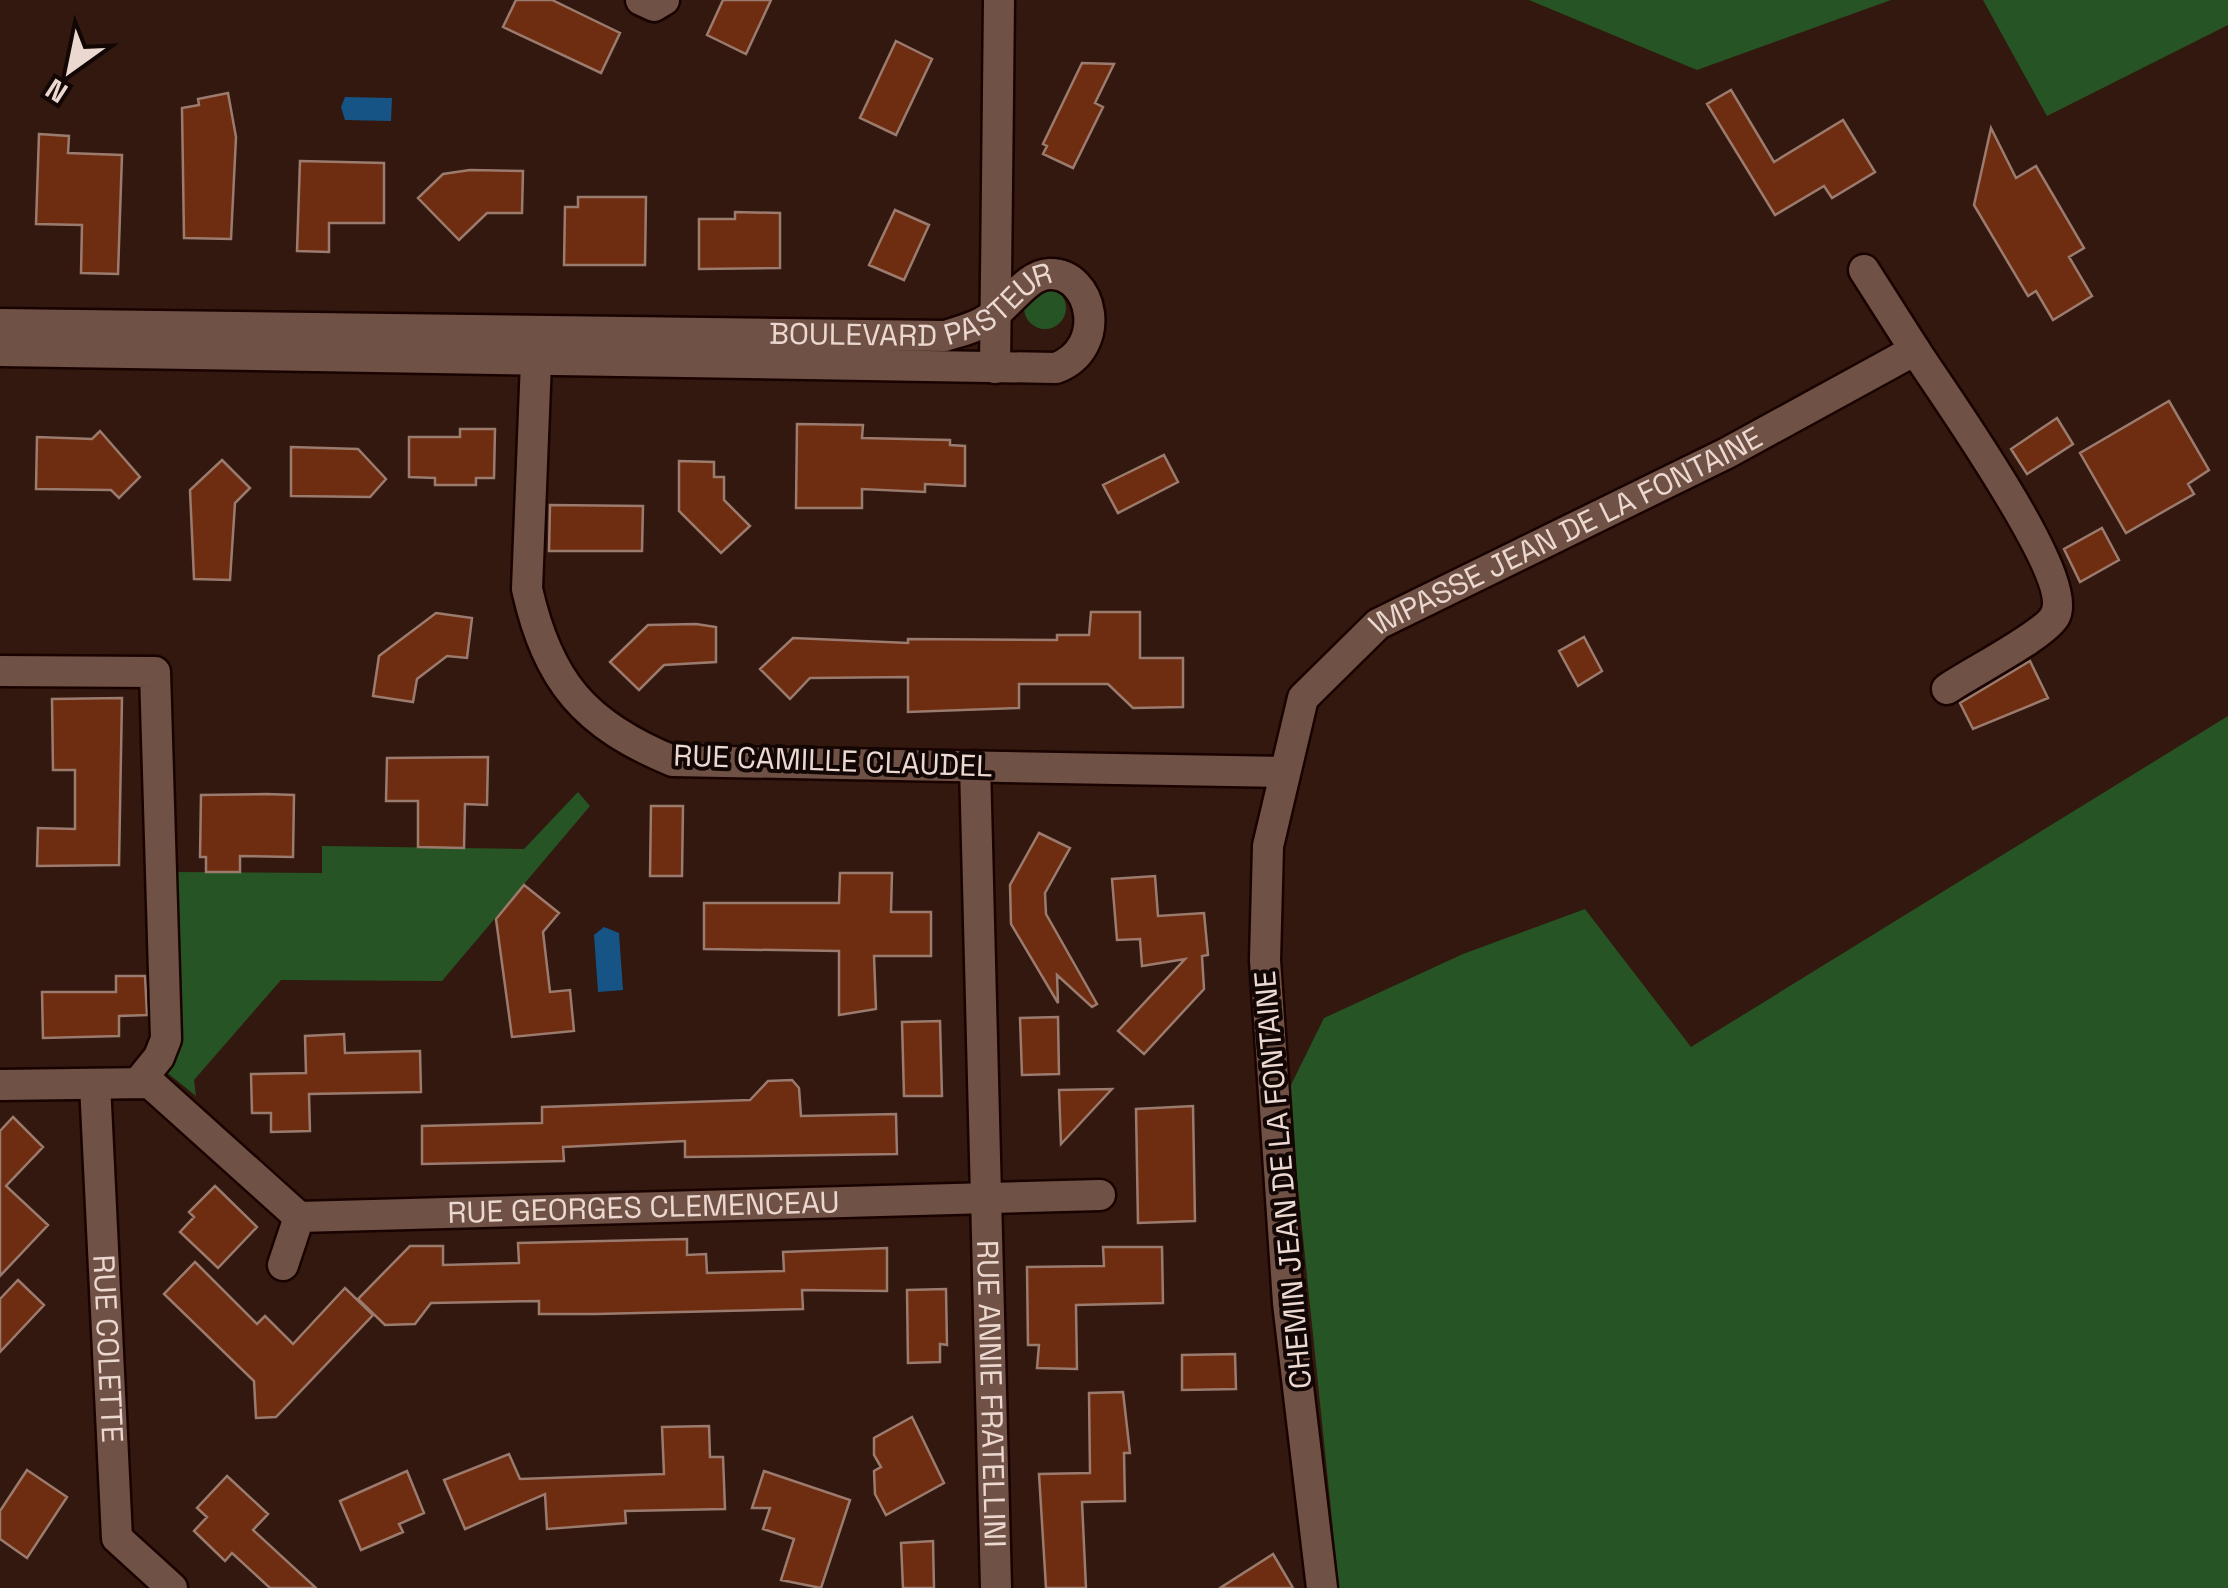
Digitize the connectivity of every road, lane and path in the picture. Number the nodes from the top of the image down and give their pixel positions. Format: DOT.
graph roads {
  1 [pos="641,0"];
  2 [pos="664,0"];
  3 [pos="998,0"];
  4 [pos="1864,270"];
  5 [pos="996,314"];
  6 [pos="0,324"];
  7 [pos="536,344"];
  8 [pos="1915,350"];
  9 [pos="0,351"];
  10 [pos="995,368"];
  11 [pos="0,671"];
  12 [pos="1948,689"];
  13 [pos="975,766"];
  14 [pos="1282,772"];
  15 [pos="138,1083"];
  16 [pos="95,1084"];
  17 [pos="0,1085"];
  18 [pos="1100,1196"];
  19 [pos="988,1198"];
  20 [pos="299,1217"];
  21 [pos="283,1265"];
  22 [pos="172,1588"];
  23 [pos="996,1588"];
  24 [pos="1322,1588"];
  1 -- 2 [label="street"];
  3 -- 5 [label="street"];
  4 -- 8 [label="street"];
  5 -- 7 [label="street, BOULEVARD PASTEUR"];
  5 -- 10 [label="street"];
  5 -- 10 [label="street, BOULEVARD PASTEUR"];
  6 -- 7 [label="street, BOULEVARD PASTEUR"];
  7 -- 9 [label="street, BOULEVARD PASTEUR"];
  7 -- 10 [label="street, BOULEVARD PASTEUR"];
  7 -- 13 [label="street, RUE CAMILLE CLAUDEL"];
  8 -- 12 [label="street"];
  8 -- 14 [label="street, IMPASSE JEAN DE LA FONTAINE"];
  11 -- 15 [label="street"];
  13 -- 14 [label="street, RUE CAMILLE CLAUDEL"];
  13 -- 19 [label="street"];
  14 -- 24 [label="street, CHEMIN JEAN DE LA FONTAINE"];
  15 -- 16 [label="street"];
  15 -- 20 [label="street"];
  16 -- 17 [label="street"];
  16 -- 22 [label="street, RUE COLETTE"];
  18 -- 19 [label="street, RUE GEORGES CLEMENCEAU"];
  19 -- 20 [label="street, RUE GEORGES CLEMENCEAU"];
  19 -- 23 [label="street, RUE ANNIE FRATELLINI"];
  20 -- 21 [label="street"];
}
